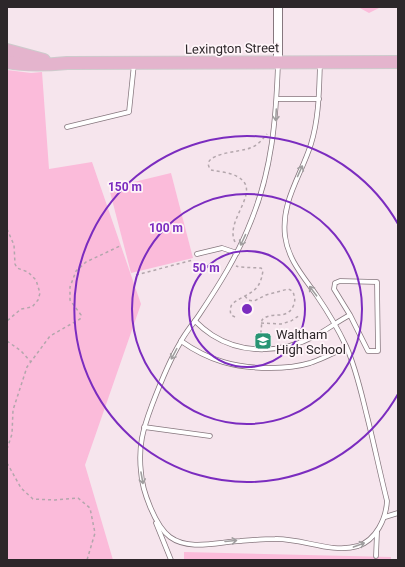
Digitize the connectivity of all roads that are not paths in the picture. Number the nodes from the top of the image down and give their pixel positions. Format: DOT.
graph roads {
  1 [pos="278,7"];
  2 [pos="7,50"];
  3 [pos="7,62"];
  4 [pos="278,62"];
  5 [pos="320,62"];
  6 [pos="398,62"];
  7 [pos="67,63"];
  8 [pos="134,63"];
  9 [pos="277,99"];
  10 [pos="319,99"];
  11 [pos="67,127"];
  12 [pos="237,253"];
  13 [pos="197,254"];
  14 [pos="350,315"];
  15 [pos="195,321"];
  16 [pos="335,323"];
  17 [pos="181,340"];
  18 [pos="346,347"];
  19 [pos="144,427"];
  20 [pos="210,436"];
  21 [pos="398,513"];
  22 [pos="385,517"];
  23 [pos="155,519"];
  24 [pos="377,531"];
  25 [pos="376,556"];
  26 [pos="171,560"];
  1 -- 4 [label="street"];
  2 -- 7 [label="main road, Lexington Street"];
  3 -- 7 [label="main road, Lexington Street"];
  4 -- 5 [label="main road, Lexington Street"];
  4 -- 8 [label="main road, Lexington Street"];
  4 -- 9 [label="lane"];
  5 -- 6 [label="main road, Lexington Street"];
  5 -- 10 [label="lane"];
  7 -- 8 [label="main road, Lexington Street"];
  8 -- 11 [label="lane"];
  9 -- 10 [label="lane"];
  9 -- 12 [label="lane, one-way"];
  16 -- 10 [label="lane, one-way"];
  12 -- 13 [label="lane"];
  12 -- 15 [label="lane"];
  14 -- 14 [label="lane"];
  14 -- 16 [label="lane"];
  15 -- 16 [label="lane"];
  15 -- 17 [label="lane"];
  16 -- 18 [label="lane"];
  17 -- 18 [label="lane"];
  17 -- 19 [label="lane, one-way"];
  18 -- 22 [label="lane"];
  19 -- 20 [label="lane"];
  19 -- 23 [label="lane, one-way"];
  21 -- 22 [label="lane"];
  22 -- 24 [label="lane"];
  23 -- 24 [label="lane, one-way"];
  23 -- 26 [label="lane"];
  24 -- 25 [label="lane"];
}
